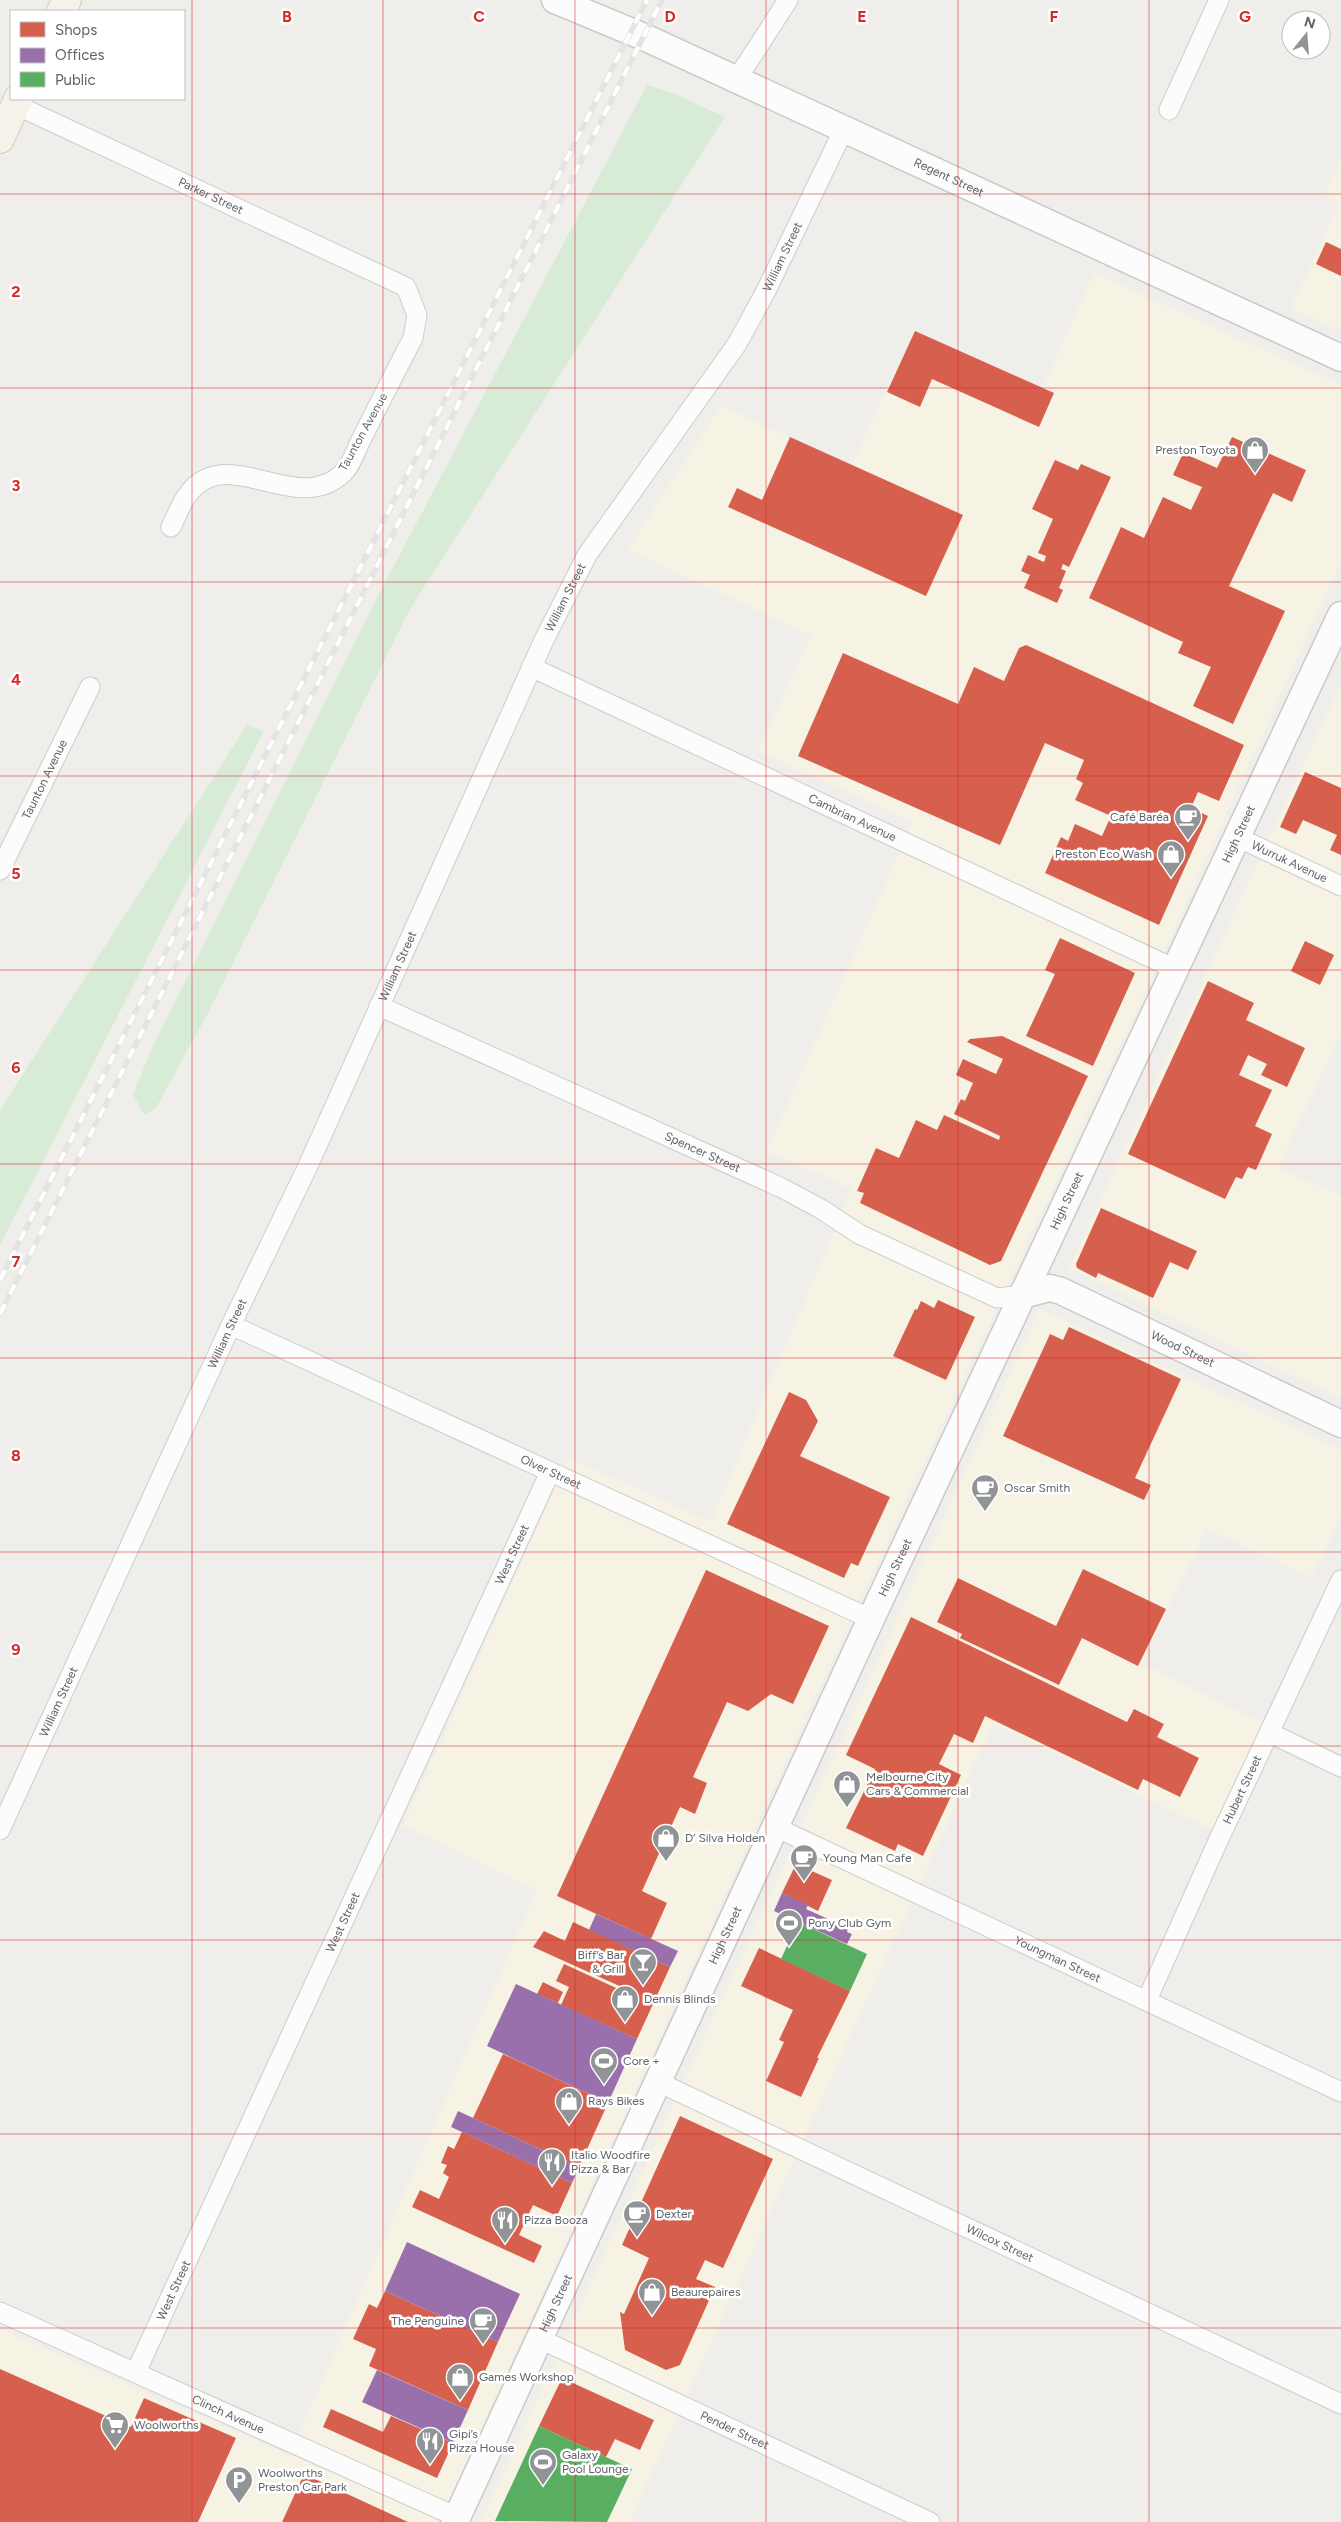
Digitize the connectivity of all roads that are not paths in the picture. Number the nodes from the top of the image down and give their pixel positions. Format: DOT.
graph roads {
  1 [pos="555,0"];
  2 [pos="788,0"];
  3 [pos="1219,0"];
  4 [pos="737,80"];
  5 [pos="17,102"];
  6 [pos="1169,110"];
  7 [pos="844,129"];
  8 [pos="0,139"];
  9 [pos="406,287"];
  10 [pos="1341,358"];
  11 [pos="171,527"];
  12 [pos="1341,615"];
  13 [pos="531,667"];
  14 [pos="90,688"];
  15 [pos="1237,837"];
  16 [pos="0,870"];
  17 [pos="1341,886"];
  18 [pos="1175,969"];
  19 [pos="379,1006"];
  20 [pos="1022,1295"];
  21 [pos="231,1325"];
  22 [pos="1339,1417"];
  23 [pos="550,1472"];
  24 [pos="1341,1580"];
  25 [pos="871,1619"];
  26 [pos="1270,1733"];
  27 [pos="1341,1767"];
  28 [pos="775,1827"];
  29 [pos="0,1830"];
  30 [pos="1147,2000"];
  31 [pos="658,2082"];
  32 [pos="1341,2092"];
  33 [pos="0,2312"];
  34 [pos="540,2339"];
  35 [pos="136,2372"];
  36 [pos="1341,2404"];
  37 [pos="456,2520"];
  38 [pos="930,2522"];
  1 -- 4 [label="main road, Regent Street"];
  2 -- 4 [label="street"];
  3 -- 6 [label="street"];
  4 -- 7 [label="main road, Regent Street"];
  5 -- 8 [label="main road"];
  5 -- 9 [label="street, Parker Street"];
  7 -- 10 [label="main road, Regent Street"];
  7 -- 13 [label="street, William Street"];
  9 -- 11 [label="street, Taunton Avenue"];
  12 -- 15 [label="main road, High Street"];
  13 -- 18 [label="street, Cambrian Avenue"];
  13 -- 19 [label="street, William Street"];
  14 -- 16 [label="street, Taunton Avenue"];
  15 -- 17 [label="street, Wurruk Avenue"];
  15 -- 18 [label="main road, High Street"];
  18 -- 20 [label="main road, High Street"];
  19 -- 20 [label="street, Spencer Street"];
  19 -- 21 [label="street, William Street"];
  20 -- 22 [label="main road, Wood Street"];
  20 -- 25 [label="main road, High Street"];
  21 -- 23 [label="street, Olver Street"];
  21 -- 29 [label="street, William Street"];
  23 -- 25 [label="street, Olver Street"];
  23 -- 35 [label="street, West Street"];
  24 -- 26 [label="street, Hubert Street"];
  25 -- 28 [label="main road, High Street"];
  26 -- 27 [label="street"];
  26 -- 30 [label="street, Hubert Street"];
  28 -- 30 [label="street, Youngman Street"];
  28 -- 31 [label="main road, High Street"];
  30 -- 32 [label="street, Youngman Street"];
  31 -- 34 [label="main road, High Street"];
  31 -- 36 [label="street, Wilcox Street"];
  33 -- 35 [label="street, Clinch Avenue"];
  34 -- 37 [label="main road, High Street"];
  34 -- 38 [label="street, Pender Street"];
  35 -- 37 [label="street, Clinch Avenue"];
}
